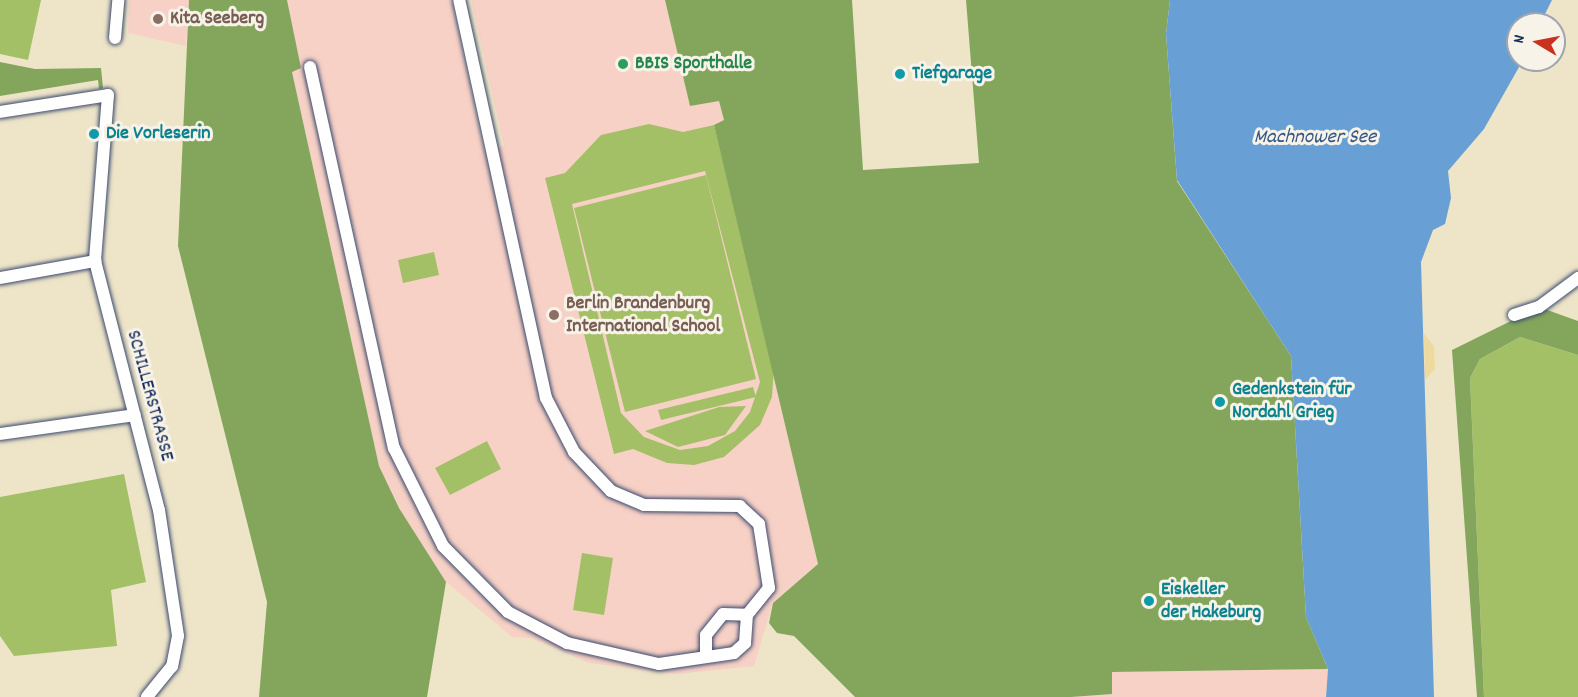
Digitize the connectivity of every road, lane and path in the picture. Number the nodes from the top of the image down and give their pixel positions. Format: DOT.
graph roads {
  1 [pos="118,0"];
  2 [pos="459,0"];
  3 [pos="115,38"];
  4 [pos="310,67"];
  5 [pos="0,112"];
  6 [pos="95,261"];
  7 [pos="0,278"];
  8 [pos="1578,278"];
  9 [pos="1514,315"];
  10 [pos="135,416"];
  11 [pos="0,434"];
  12 [pos="747,615"];
  13 [pos="706,654"];
  14 [pos="147,697"];
  1 -- 3 [label="street"];
  2 -- 12 [label="street"];
  4 -- 13 [label="street"];
  5 -- 6 [label="street, SCHILLERSTRASSE"];
  6 -- 7 [label="street"];
  6 -- 10 [label="street, SCHILLERSTRASSE"];
  8 -- 9 [label="street"];
  10 -- 11 [label="street"];
  10 -- 14 [label="street, SCHILLERSTRASSE"];
  12 -- 13 [label="street"];
  12 -- 13 [label="street"];
}
